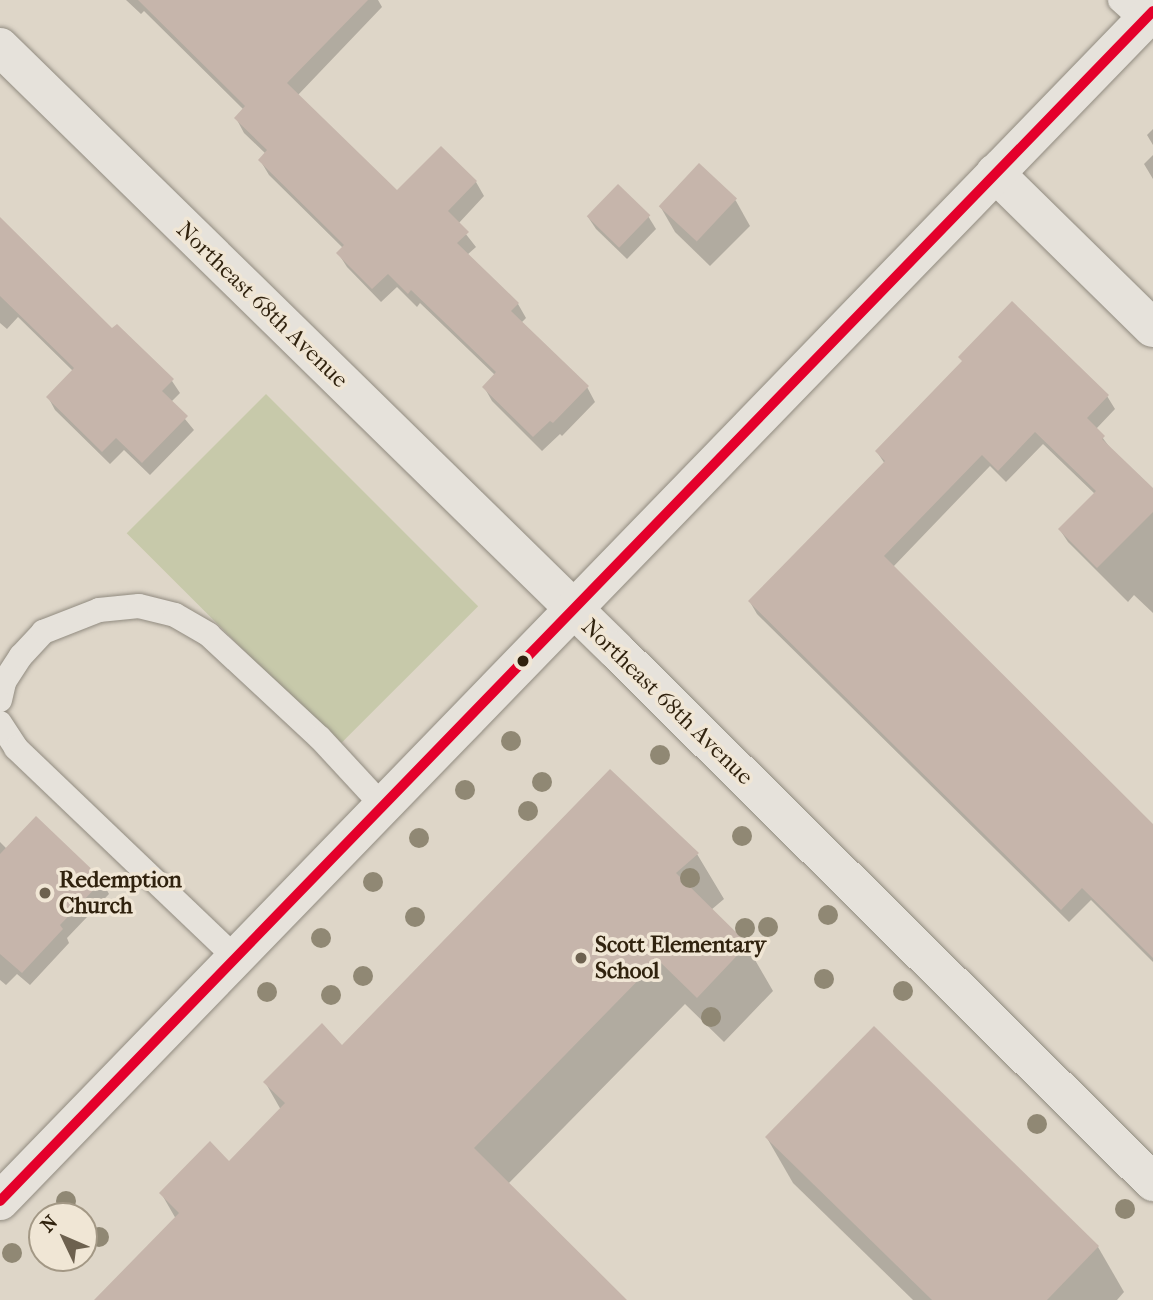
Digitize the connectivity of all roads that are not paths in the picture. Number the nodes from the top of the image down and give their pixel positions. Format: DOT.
graph roads {
  1 [pos="1139,11"];
  2 [pos="0,47"];
  3 [pos="995,173"];
  4 [pos="1153,328"];
  5 [pos="572,610"];
  6 [pos="0,700"];
  7 [pos="0,723"];
  8 [pos="383,806"];
  9 [pos="235,957"];
  10 [pos="1153,1182"];
  11 [pos="0,1201"];
  1 -- 3 [label="street"];
  2 -- 5 [label="street, Northeast 68th Avenue"];
  3 -- 4 [label="street"];
  3 -- 5 [label="street"];
  5 -- 8 [label="street"];
  5 -- 10 [label="street, Northeast 68th Avenue"];
  6 -- 8 [label="lane"];
  7 -- 9 [label="lane"];
  8 -- 9 [label="street"];
  9 -- 11 [label="street"];
}
